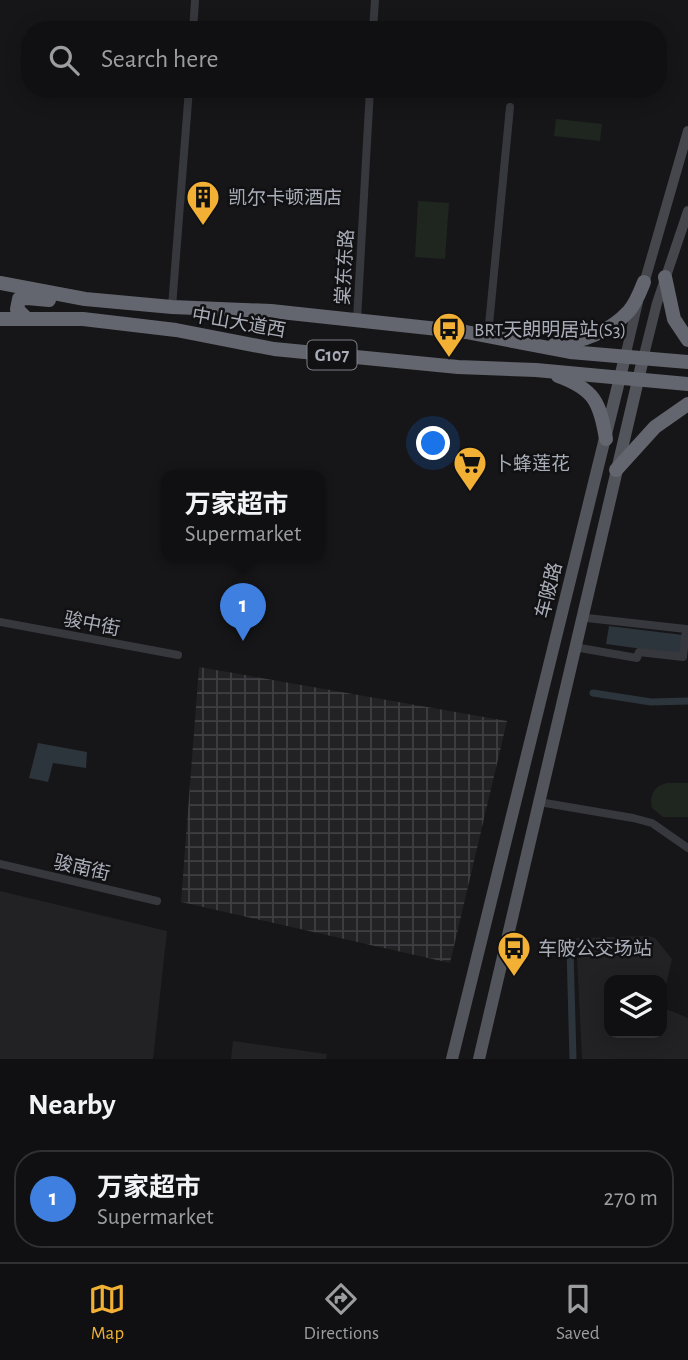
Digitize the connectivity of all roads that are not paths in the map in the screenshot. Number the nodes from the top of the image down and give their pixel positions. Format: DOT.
graph roads {
  1 [pos="375,0"];
  2 [pos="195,1"];
  3 [pos="194,21"];
  4 [pos="374,21"];
  5 [pos="188,98"];
  6 [pos="369,98"];
  7 [pos="510,107"];
  8 [pos="688,131"];
  9 [pos="688,211"];
  10 [pos="665,278"];
  11 [pos="644,282"];
  12 [pos="0,283"];
  13 [pos="85,299"];
  14 [pos="172,307"];
  15 [pos="0,319"];
  16 [pos="27,319"];
  17 [pos="357,320"];
  18 [pos="488,335"];
  19 [pos="688,340"];
  20 [pos="529,344"];
  21 [pos="592,354"];
  22 [pos="625,357"];
  23 [pos="643,359"];
  24 [pos="685,362"];
  25 [pos="536,370"];
  26 [pos="588,374"];
  27 [pos="621,377"];
  28 [pos="638,378"];
  29 [pos="680,383"];
  30 [pos="688,404"];
  31 [pos="606,439"];
  32 [pos="616,470"];
  33 [pos="587,618"];
  34 [pos="0,622"];
  35 [pos="580,648"];
  36 [pos="178,655"];
  37 [pos="543,687"];
  38 [pos="565,693"];
  39 [pos="533,731"];
  40 [pos="554,737"];
  41 [pos="539,802"];
  42 [pos="688,848"];
  43 [pos="0,864"];
  44 [pos="157,901"];
  45 [pos="452,1059"];
  46 [pos="479,1059"];
  1 -- 4 [label="street"];
  2 -- 3 [label="street"];
  5 -- 14 [label="street"];
  6 -- 17 [label="street, 棠东东路"];
  7 -- 18 [label="street"];
  8 -- 11 [label="main road, 车陂路"];
  9 -- 10 [label="main road, 车陂路"];
  10 -- 19 [label="highway"];
  10 -- 23 [label="main road, 车陂路"];
  11 -- 20 [label="highway"];
  11 -- 22 [label="main road, 车陂路"];
  12 -- 13 [label="highway, 中山大道西 / G107"];
  13 -- 14 [label="highway, 中山大道西 / G107"];
  13 -- 16 [label="highway"];
  14 -- 17 [label="highway, 中山大道西 / G107"];
  15 -- 16 [label="highway, 中山大道西 / G107"];
  16 -- 25 [label="highway, 中山大道西 / G107"];
  17 -- 18 [label="highway, 中山大道西 / G107"];
  18 -- 20 [label="highway, 中山大道西 / G107"];
  20 -- 21 [label="highway, 中山大道西 / G107"];
  21 -- 22 [label="highway, 中山大道西 / G107"];
  21 -- 26 [label="highway"];
  22 -- 23 [label="highway, G107"];
  22 -- 27 [label="main road, 车陂路"];
  23 -- 24 [label="highway, G107"];
  23 -- 28 [label="main road, 车陂路"];
  24 -- 29 [label="highway"];
  25 -- 26 [label="highway, 中山大道西 / G107"];
  25 -- 31 [label="highway"];
  26 -- 27 [label="highway, 中山大道西 / G107"];
  27 -- 28 [label="highway, 中山大道西 / G107"];
  27 -- 31 [label="main road, 车陂路"];
  28 -- 29 [label="highway, G107"];
  28 -- 32 [label="main road, 车陂路"];
  30 -- 32 [label="highway"];
  31 -- 37 [label="main road, 车陂路"];
  32 -- 38 [label="main road, 车陂路"];
  33 -- 35 [label="street"];
  34 -- 36 [label="street, 骏中街"];
  37 -- 38 [label="main road"];
  37 -- 39 [label="main road, 车陂路"];
  38 -- 40 [label="main road, 车陂路"];
  39 -- 40 [label="main road"];
  39 -- 45 [label="main road, 车陂路"];
  40 -- 41 [label="main road, 车陂路"];
  41 -- 42 [label="street"];
  41 -- 46 [label="main road, 车陂路"];
  43 -- 44 [label="street, 骏南街"];
}
